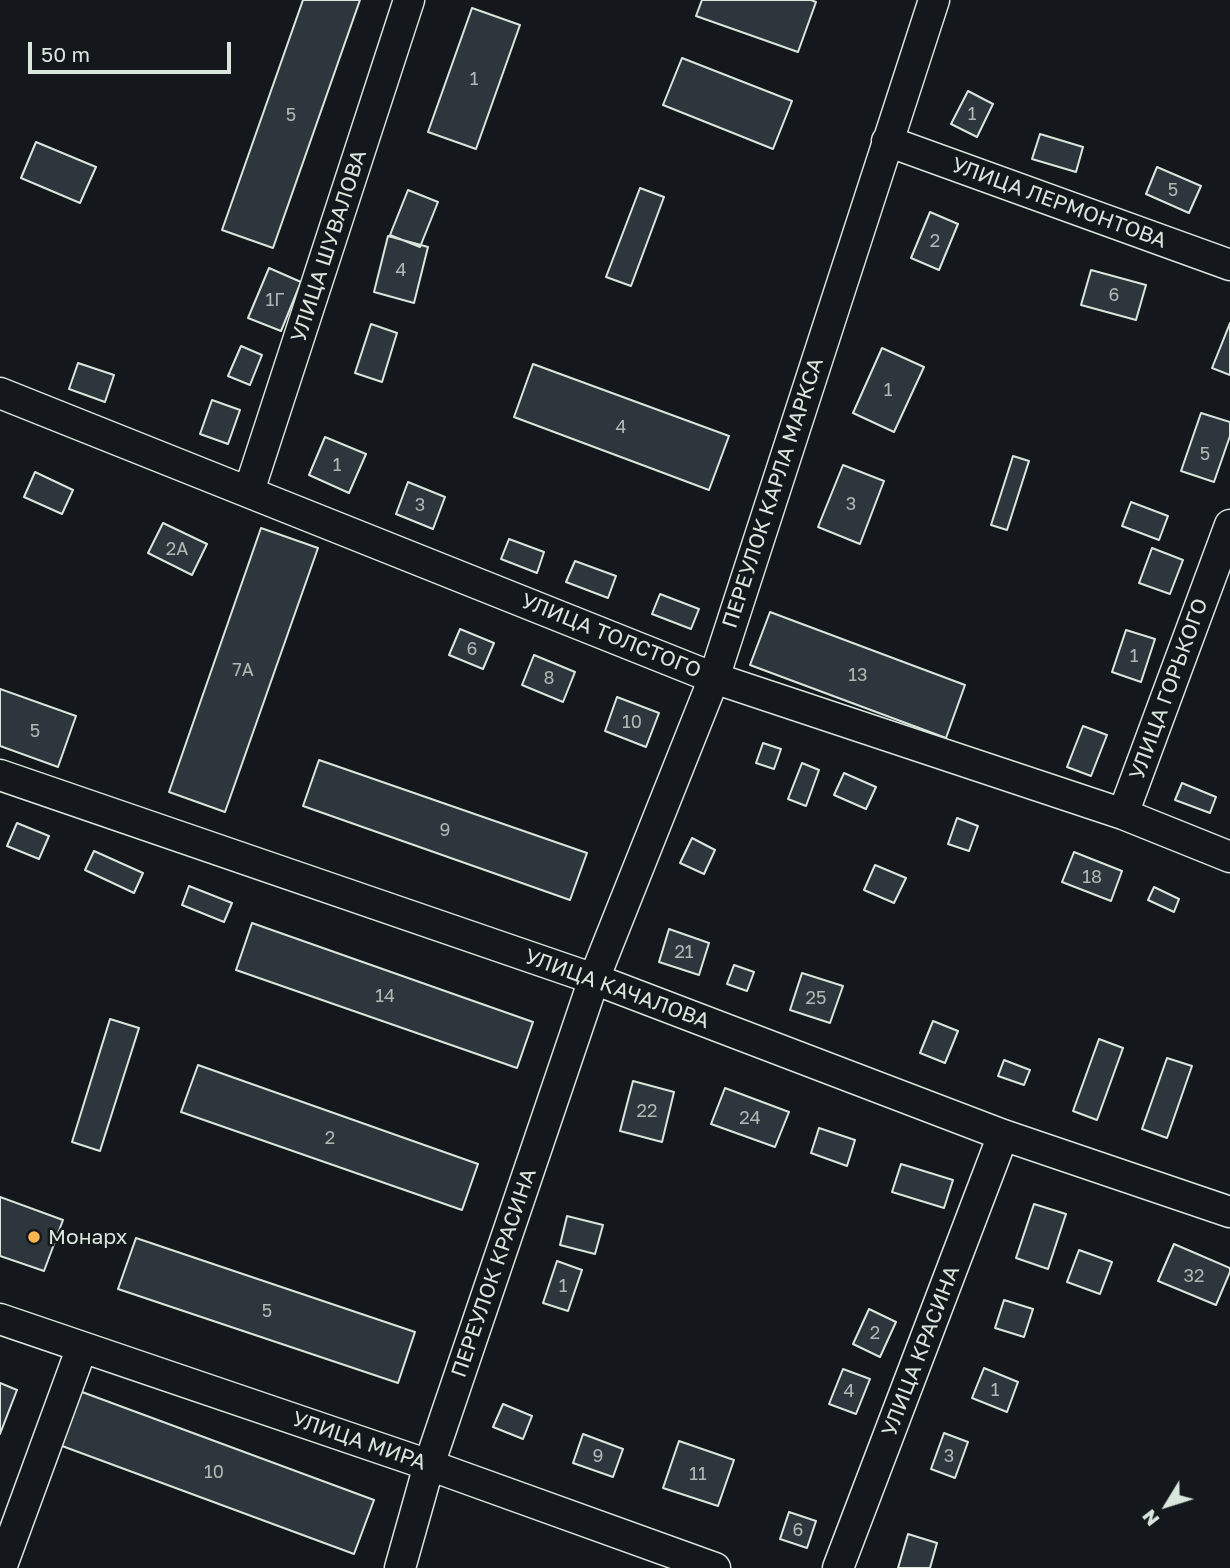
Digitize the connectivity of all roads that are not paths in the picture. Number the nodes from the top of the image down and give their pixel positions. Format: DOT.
graph roads {
  1 [pos="408,0"];
  2 [pos="934,0"];
  3 [pos="887,141"];
  4 [pos="1230,265"];
  5 [pos="0,393"];
  6 [pos="249,491"];
  7 [pos="1230,525"];
  8 [pos="1223,567"];
  9 [pos="714,678"];
  10 [pos="0,775"];
  11 [pos="1123,814"];
  12 [pos="1230,857"];
  13 [pos="594,979"];
  14 [pos="1003,1135"];
  15 [pos="1230,1212"];
  16 [pos="0,1319"];
  17 [pos="82,1347"];
  18 [pos="429,1465"];
  19 [pos="1,1568"];
  20 [pos="400,1568"];
  21 [pos="715,1568"];
  22 [pos="838,1568"];
  1 -- 6 [label="street, УЛИЦА ШУВАЛОВА"];
  2 -- 3 [label="street, ПЕРЕУЛОК КАРЛА МАРКСА"];
  3 -- 4 [label="street, УЛИЦА ЛЕРМОНТОВА"];
  3 -- 9 [label="street, ПЕРЕУЛОК КАРЛА МАРКСА"];
  5 -- 6 [label="street, УЛИЦА ТОЛСТОГО"];
  6 -- 9 [label="street, УЛИЦА ТОЛСТОГО"];
  7 -- 8 [label="street, УЛИЦА ГОРЬКОГО"];
  8 -- 11 [label="street, УЛИЦА ГОРЬКОГО"];
  9 -- 11 [label="street, УЛИЦА ТОЛСТОГО"];
  9 -- 13 [label="street, ПЕРЕУЛОК КАРЛА МАРКСА"];
  10 -- 13 [label="street, УЛИЦА КАЧАЛОВА"];
  11 -- 12 [label="street, УЛИЦА ТОЛСТОГО"];
  13 -- 14 [label="street, УЛИЦА КАЧАЛОВА"];
  13 -- 18 [label="street, ПЕРЕУЛОК КРАСИНА"];
  14 -- 15 [label="street, УЛИЦА КАЧАЛОВА"];
  14 -- 22 [label="street, УЛИЦА КРАСИНА"];
  16 -- 17 [label="street, УЛИЦА МИРА"];
  17 -- 18 [label="street, УЛИЦА МИРА"];
  17 -- 19 [label="street"];
  18 -- 20 [label="street, ПЕРЕУЛОК КРАСИНА"];
  18 -- 21 [label="street, УЛИЦА МИРА"];
}
